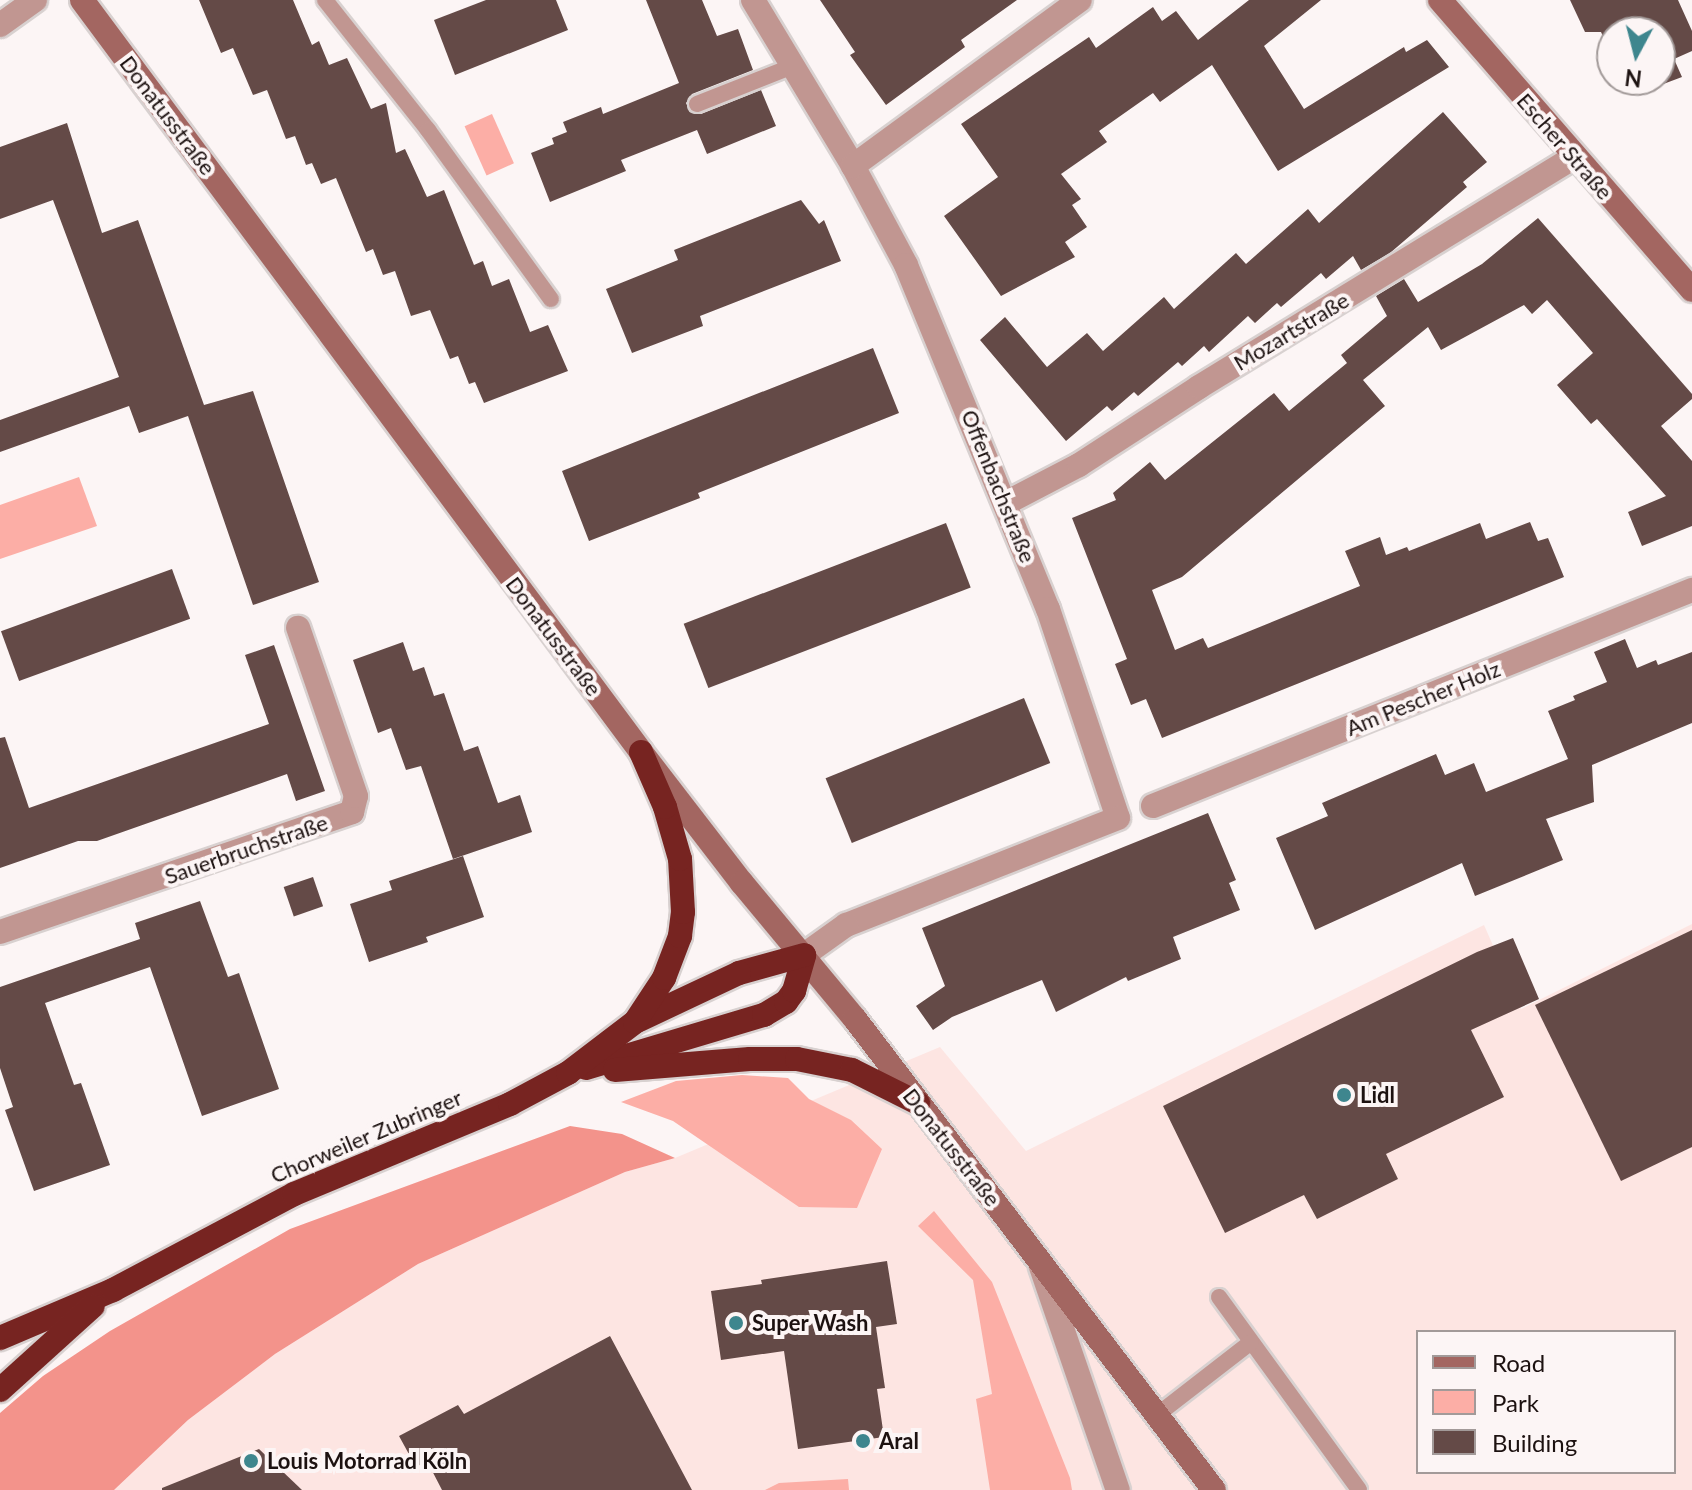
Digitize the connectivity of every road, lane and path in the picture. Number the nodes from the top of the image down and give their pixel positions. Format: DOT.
graph roads {
  1 [pos="35,0"];
  2 [pos="82,0"];
  3 [pos="325,0"];
  4 [pos="753,0"];
  5 [pos="1080,0"];
  6 [pos="1440,0"];
  7 [pos="0,25"];
  8 [pos="793,66"];
  9 [pos="697,104"];
  10 [pos="1575,157"];
  11 [pos="853,166"];
  12 [pos="1692,290"];
  13 [pos="551,299"];
  14 [pos="1006,503"];
  15 [pos="1692,590"];
  16 [pos="298,628"];
  17 [pos="641,752"];
  18 [pos="1153,806"];
  19 [pos="0,932"];
  20 [pos="804,955"];
  21 [pos="635,1022"];
  22 [pos="568,1073"];
  23 [pos="918,1103"];
  24 [pos="1039,1261"];
  25 [pos="113,1290"];
  26 [pos="1219,1297"];
  27 [pos="0,1338"];
  28 [pos="1251,1342"];
  29 [pos="0,1390"];
  30 [pos="1157,1415"];
  31 [pos="1118,1490"];
  32 [pos="1214,1490"];
  33 [pos="1359,1490"];
  1 -- 7 [label="street"];
  2 -- 17 [label="street, Donatusstraße"];
  3 -- 13 [label="lane"];
  4 -- 8 [label="street, Offenbachstraße"];
  5 -- 11 [label="street"];
  6 -- 10 [label="street, Escher Straße"];
  8 -- 9 [label="lane"];
  8 -- 11 [label="street, Offenbachstraße"];
  10 -- 12 [label="street, Escher Straße"];
  10 -- 14 [label="street, Mozartstraße"];
  11 -- 14 [label="street, Offenbachstraße"];
  14 -- 20 [label="street, Offenbachstraße"];
  15 -- 18 [label="street, Am Pescher Holz"];
  16 -- 19 [label="street, Sauerbruchstraße"];
  17 -- 20 [label="street, Donatusstraße"];
  17 -- 21 [label="highway"];
  20 -- 21 [label="highway"];
  20 -- 22 [label="highway"];
  20 -- 23 [label="street, Donatusstraße"];
  21 -- 22 [label="highway, Chorweiler Zubringer"];
  22 -- 23 [label="highway"];
  22 -- 25 [label="highway, Chorweiler Zubringer"];
  23 -- 24 [label="street, Donatusstraße"];
  24 -- 30 [label="street, Donatusstraße"];
  24 -- 31 [label="street, Donatusstraße"];
  25 -- 27 [label="highway, Chorweiler Zubringer"];
  25 -- 29 [label="highway, Chorweiler Zubringer"];
  26 -- 28 [label="lane"];
  28 -- 30 [label="lane"];
  28 -- 33 [label="lane"];
  30 -- 32 [label="street, Donatusstraße"];
}
